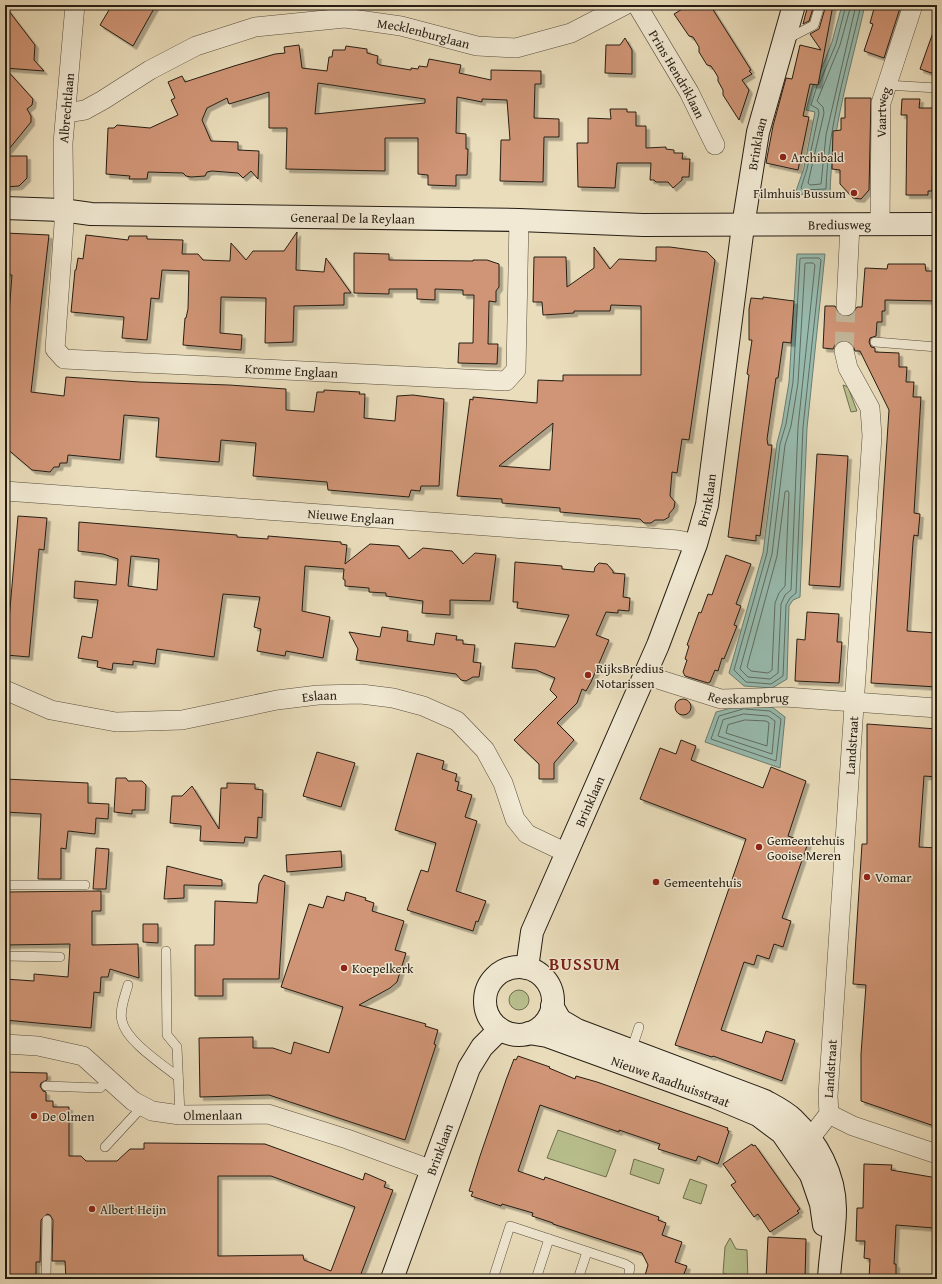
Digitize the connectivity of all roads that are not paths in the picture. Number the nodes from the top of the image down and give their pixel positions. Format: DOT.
graph roads {
  1 [pos="74,5"];
  2 [pos="625,5"];
  3 [pos="637,5"];
  4 [pos="794,5"];
  5 [pos="820,5"];
  6 [pos="913,5"];
  7 [pos="342,11"];
  8 [pos="783,41"];
  9 [pos="886,85"];
  10 [pos="937,88"];
  11 [pos="66,113"];
  12 [pos="715,145"];
  13 [pos="5,208"];
  14 [pos="63,211"];
  15 [pos="937,224"];
  16 [pos="644,225"];
  17 [pos="850,225"];
  18 [pos="880,225"];
  19 [pos="518,226"];
  20 [pos="743,226"];
  21 [pos="846,306"];
  22 [pos="875,342"];
  23 [pos="937,347"];
  24 [pos="844,351"];
  25 [pos="5,491"];
  26 [pos="696,544"];
  27 [pos="645,675"];
  28 [pos="5,690"];
  29 [pos="854,703"];
  30 [pos="937,708"];
  31 [pos="567,854"];
  32 [pos="5,885"];
  33 [pos="85,885"];
  34 [pos="166,951"];
  35 [pos="5,956"];
  36 [pos="60,957"];
  37 [pos="527,968"];
  38 [pos="128,985"];
  39 [pos="552,1006"];
  40 [pos="639,1027"];
  41 [pos="500,1029"];
  42 [pos="529,1033"];
  43 [pos="5,1044"];
  44 [pos="631,1051"];
  45 [pos="605,1058"];
  46 [pos="178,1077"];
  47 [pos="110,1078"];
  48 [pos="46,1086"];
  49 [pos="142,1107"];
  50 [pos="829,1114"];
  51 [pos="180,1115"];
  52 [pos="105,1147"];
  53 [pos="804,1147"];
  54 [pos="937,1154"];
  55 [pos="432,1170"];
  56 [pos="47,1220"];
  57 [pos="549,1239"];
  58 [pos="587,1252"];
  59 [pos="829,1269"];
  60 [pos="46,1279"];
  61 [pos="392,1279"];
  62 [pos="492,1279"];
  63 [pos="536,1279"];
  64 [pos="578,1279"];
  65 [pos="628,1279"];
  1 -- 11 [label="street, Albrechtlaan"];
  2 -- 7 [label="street, Mecklenburglaan"];
  3 -- 12 [label="street, Prins Hendriklaan"];
  4 -- 8 [label="street, Brinklaan"];
  5 -- 8 [label="lane"];
  6 -- 9 [label="street, Vaartweg"];
  7 -- 11 [label="street, Mecklenburglaan"];
  8 -- 20 [label="street, Brinklaan"];
  9 -- 10 [label="lane"];
  9 -- 18 [label="street, Vaartweg"];
  11 -- 14 [label="street, Albrechtlaan"];
  13 -- 14 [label="street, Generaal De la Reylaan"];
  14 -- 19 [label="street, Generaal De la Reylaan"];
  14 -- 19 [label="street, Kromme Englaan"];
  15 -- 18 [label="street, Brediusweg"];
  16 -- 19 [label="street, Generaal De la Reylaan"];
  16 -- 20 [label="street, Brediusweg"];
  17 -- 18 [label="street, Brediusweg"];
  17 -- 20 [label="street, Brediusweg"];
  17 -- 21 [label="street"];
  20 -- 26 [label="street, Brinklaan"];
  22 -- 23 [label="lane"];
  24 -- 29 [label="street, Landstraat"];
  25 -- 26 [label="street, Nieuwe Englaan"];
  26 -- 27 [label="street, Brinklaan"];
  27 -- 29 [label="street, Reeskampbrug"];
  27 -- 31 [label="street, Brinklaan"];
  28 -- 31 [label="street, Eslaan"];
  29 -- 30 [label="street, Reeskampbrug"];
  29 -- 50 [label="street, Landstraat"];
  31 -- 37 [label="street, Brinklaan"];
  32 -- 33 [label="lane"];
  34 -- 46 [label="lane"];
  35 -- 36 [label="lane"];
  37 -- 39 [label="street"];
  37 -- 41 [label="street"];
  38 -- 46 [label="lane"];
  39 -- 42 [label="street"];
  39 -- 44 [label="street, Nieuwe Raadhuisstraat"];
  40 -- 44 [label="lane"];
  41 -- 42 [label="street"];
  41 -- 55 [label="street, Brinklaan"];
  42 -- 45 [label="street, Nieuwe Raadhuisstraat"];
  43 -- 47 [label="street, Olmenlaan"];
  44 -- 45 [label="lane"];
  44 -- 53 [label="street, Nieuwe Raadhuisstraat"];
  45 -- 53 [label="street, Nieuwe Raadhuisstraat"];
  46 -- 51 [label="lane"];
  47 -- 48 [label="lane"];
  47 -- 49 [label="street, Olmenlaan"];
  49 -- 51 [label="street, Olmenlaan"];
  49 -- 52 [label="lane"];
  50 -- 53 [label="street, Landstraat"];
  50 -- 54 [label="street"];
  51 -- 55 [label="street, Olmenlaan"];
  53 -- 59 [label="street"];
  55 -- 61 [label="street, Brinklaan"];
  56 -- 60 [label="lane"];
  57 -- 58 [label="lane"];
  57 -- 62 [label="lane"];
  57 -- 63 [label="lane"];
  58 -- 64 [label="lane"];
  58 -- 65 [label="lane"];
}
